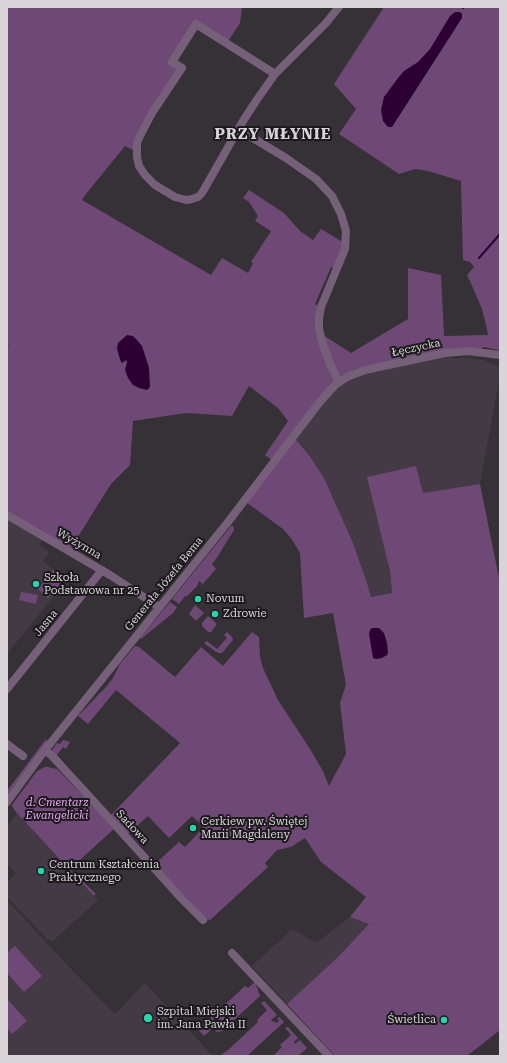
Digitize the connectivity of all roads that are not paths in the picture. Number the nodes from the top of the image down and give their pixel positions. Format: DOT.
graph roads {
  1 [pos="339,7"];
  2 [pos="275,74"];
  3 [pos="238,129"];
  4 [pos="500,355"];
  5 [pos="339,382"];
  6 [pos="7,515"];
  7 [pos="102,570"];
  8 [pos="159,607"];
  9 [pos="7,689"];
  10 [pos="7,744"];
  11 [pos="45,750"];
  12 [pos="23,756"];
  13 [pos="7,802"];
  14 [pos="203,920"];
  15 [pos="232,953"];
  16 [pos="329,1056"];
  1 -- 2 [label="street"];
  2 -- 3 [label="street"];
  2 -- 3 [label="street"];
  3 -- 5 [label="street"];
  4 -- 5 [label="street, Łęczycka"];
  5 -- 8 [label="street, Generała Józefa Bema"];
  6 -- 7 [label="street, Wyżynna"];
  7 -- 8 [label="street, Wyżynna"];
  7 -- 9 [label="street, Jasna"];
  8 -- 11 [label="street, Generała Józefa Bema"];
  10 -- 12 [label="street"];
  11 -- 13 [label="street, Generała Józefa Bema"];
  11 -- 14 [label="street, Sadowa"];
  15 -- 16 [label="street"];
}
